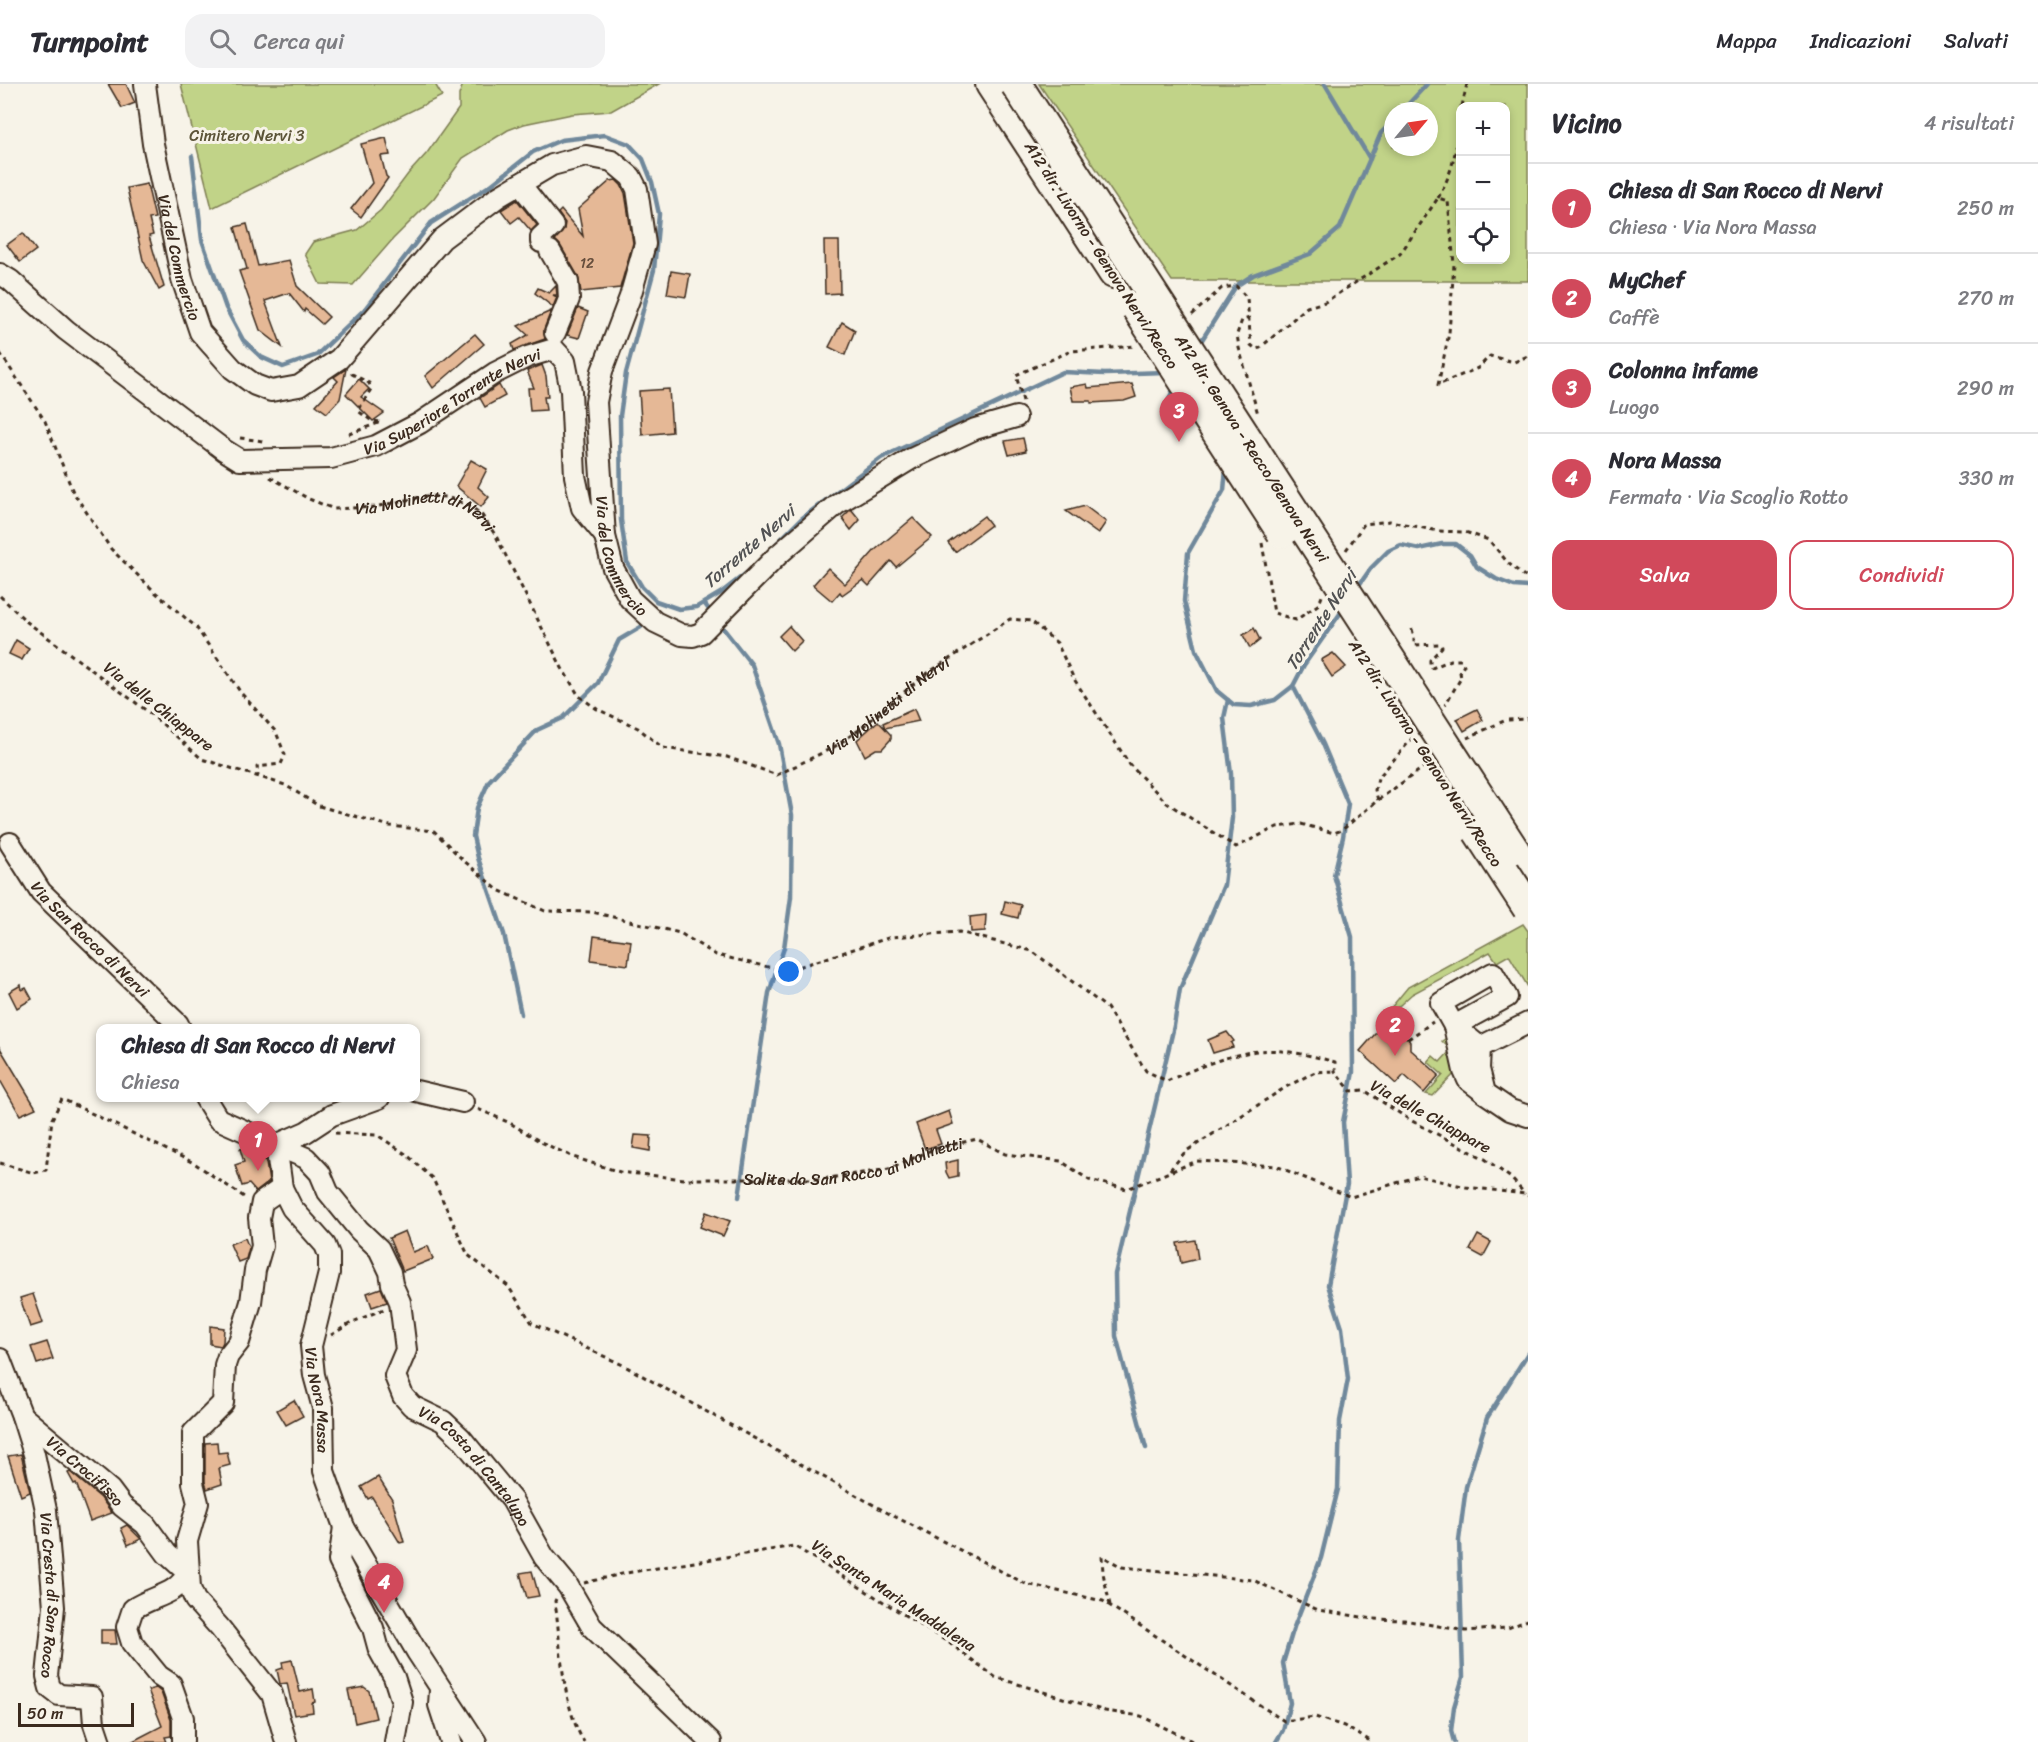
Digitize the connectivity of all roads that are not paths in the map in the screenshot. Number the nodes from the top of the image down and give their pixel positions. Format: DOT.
graph roads {
  1 [pos="145,84"];
  2 [pos="1002,88"];
  3 [pos="520,184"];
  4 [pos="0,273"];
  5 [pos="555,333"];
  6 [pos="1016,417"];
  7 [pos="605,536"];
  8 [pos="9,843"];
  9 [pos="1528,872"];
  10 [pos="1528,908"];
  11 [pos="1528,1023"];
  12 [pos="178,1024"];
  13 [pos="1480,1047"];
  14 [pos="420,1092"];
  15 [pos="1485,1093"];
  16 [pos="208,1102"];
  17 [pos="368,1102"];
  18 [pos="463,1102"];
  19 [pos="1528,1116"];
  20 [pos="278,1145"];
  21 [pos="282,1188"];
  22 [pos="0,1359"];
  23 [pos="22,1416"];
  24 [pos="344,1527"];
  25 [pos="188,1573"];
  26 [pos="440,1687"];
  27 [pos="100,1742"];
  28 [pos="183,1742"];
  29 [pos="286,1742"];
  30 [pos="395,1742"];
  31 [pos="451,1742"];
  32 [pos="476,1742"];
  33 [pos="711,1742"];
  1 -- 3 [label="street, Via del Commercio"];
  2 -- 9 [label="highway, A12 dir. Genova - Recco/Genova Nervi, bridge"];
  2 -- 10 [label="highway, A12 dir. Livorno - Genova Nervi/Recco, bridge"];
  3 -- 5 [label="street, Via Superiore Torrente Nervi"];
  3 -- 7 [label="street, Via del Commercio"];
  4 -- 7 [label="street, Via Superiore Torrente Nervi"];
  6 -- 7 [label="street, Via del Commercio"];
  8 -- 12 [label="street, Via San Rocco di Nervi"];
  11 -- 13 [label="street"];
  13 -- 15 [label="street"];
  13 -- 15 [label="street"];
  14 -- 18 [label="street"];
  15 -- 19 [label="street"];
  16 -- 20 [label="street"];
  17 -- 20 [label="street"];
  20 -- 21 [label="street, Via Nora Massa"];
  20 -- 33 [label="street, Via Costa di Cantalupo"];
  21 -- 24 [label="street, Via Nora Massa"];
  21 -- 25 [label="street"];
  22 -- 23 [label="street, Via Crocifisso"];
  23 -- 25 [label="street, Via Crocifisso"];
  23 -- 27 [label="street, Via Cresta di San Rocco"];
  24 -- 26 [label="street, Via Nora Massa"];
  24 -- 30 [label="street"];
  25 -- 28 [label="street"];
  25 -- 29 [label="street"];
  26 -- 31 [label="street"];
  26 -- 32 [label="street, Via Nora Massa"];
}
